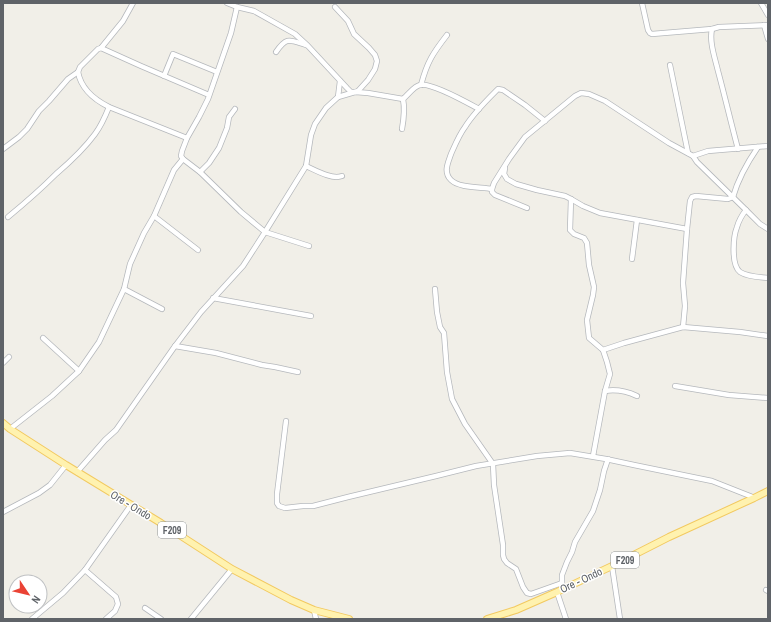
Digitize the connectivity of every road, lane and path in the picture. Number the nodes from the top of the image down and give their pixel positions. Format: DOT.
graph roads {
  1 [pos="133,3"];
  2 [pos="227,3"];
  3 [pos="642,3"];
  4 [pos="761,3"];
  5 [pos="237,7"];
  6 [pos="335,7"];
  7 [pos="768,15"];
  8 [pos="766,25"];
  9 [pos="712,29"];
  10 [pos="447,35"];
  11 [pos="768,39"];
  12 [pos="308,46"];
  13 [pos="101,48"];
  14 [pos="276,52"];
  15 [pos="670,65"];
  16 [pos="78,72"];
  17 [pos="217,72"];
  18 [pos="164,76"];
  19 [pos="340,81"];
  20 [pos="421,85"];
  21 [pos="355,92"];
  22 [pos="208,95"];
  23 [pos="338,97"];
  24 [pos="403,99"];
  25 [pos="109,107"];
  26 [pos="235,109"];
  27 [pos="479,109"];
  28 [pos="545,121"];
  29 [pos="402,129"];
  30 [pos="187,138"];
  31 [pos="768,146"];
  32 [pos="758,147"];
  33 [pos="738,148"];
  34 [pos="3,149"];
  35 [pos="690,154"];
  36 [pos="182,159"];
  37 [pos="306,166"];
  38 [pos="505,166"];
  39 [pos="200,172"];
  40 [pos="342,176"];
  41 [pos="492,189"];
  42 [pos="733,197"];
  43 [pos="571,199"];
  44 [pos="527,208"];
  45 [pos="746,210"];
  46 [pos="154,216"];
  47 [pos="8,217"];
  48 [pos="637,220"];
  49 [pos="686,229"];
  50 [pos="768,229"];
  51 [pos="265,232"];
  52 [pos="309,246"];
  53 [pos="198,250"];
  54 [pos="632,259"];
  55 [pos="768,278"];
  56 [pos="435,288"];
  57 [pos="124,289"];
  58 [pos="213,298"];
  59 [pos="162,309"];
  60 [pos="310,316"];
  61 [pos="683,327"];
  62 [pos="768,336"];
  63 [pos="43,338"];
  64 [pos="175,346"];
  65 [pos="604,350"];
  66 [pos="9,357"];
  67 [pos="3,363"];
  68 [pos="79,371"];
  69 [pos="298,372"];
  70 [pos="675,386"];
  71 [pos="604,391"];
  72 [pos="637,396"];
  73 [pos="768,398"];
  74 [pos="286,421"];
  75 [pos="3,423"];
  76 [pos="10,429"];
  77 [pos="593,456"];
  78 [pos="608,459"];
  79 [pos="493,464"];
  80 [pos="66,465"];
  81 [pos="78,472"];
  82 [pos="768,491"];
  83 [pos="768,495"];
  84 [pos="757,497"];
  85 [pos="131,505"];
  86 [pos="3,512"];
  87 [pos="612,566"];
  88 [pos="232,569"];
  89 [pos="85,570"];
  90 [pos="561,588"];
  91 [pos="145,608"];
  92 [pos="314,610"];
  93 [pos="32,619"];
  94 [pos="106,619"];
  95 [pos="161,619"];
  96 [pos="191,619"];
  97 [pos="316,619"];
  98 [pos="349,619"];
  99 [pos="487,619"];
  100 [pos="566,619"];
  101 [pos="620,619"];
  1 -- 13 [label="street"];
  2 -- 5 [label="street"];
  3 -- 9 [label="street"];
  4 -- 7 [label="street"];
  5 -- 12 [label="street"];
  5 -- 17 [label="street"];
  6 -- 21 [label="street"];
  8 -- 9 [label="street"];
  8 -- 11 [label="street"];
  9 -- 33 [label="street"];
  10 -- 20 [label="street"];
  12 -- 14 [label="street"];
  12 -- 19 [label="street"];
  13 -- 16 [label="street"];
  13 -- 18 [label="street"];
  15 -- 35 [label="street"];
  16 -- 25 [label="street"];
  16 -- 34 [label="street"];
  17 -- 18 [label="street"];
  17 -- 22 [label="street"];
  18 -- 22 [label="street"];
  19 -- 21 [label="street"];
  19 -- 23 [label="street"];
  20 -- 24 [label="street"];
  20 -- 27 [label="street"];
  21 -- 23 [label="street"];
  21 -- 24 [label="street"];
  22 -- 30 [label="street"];
  23 -- 37 [label="street"];
  24 -- 29 [label="street"];
  25 -- 30 [label="street"];
  25 -- 47 [label="street"];
  26 -- 39 [label="street"];
  27 -- 28 [label="street"];
  27 -- 41 [label="street"];
  28 -- 35 [label="street"];
  28 -- 38 [label="street"];
  30 -- 36 [label="street"];
  31 -- 32 [label="street"];
  32 -- 33 [label="street"];
  32 -- 42 [label="street"];
  33 -- 35 [label="street"];
  35 -- 42 [label="street"];
  36 -- 39 [label="street"];
  36 -- 46 [label="street"];
  37 -- 40 [label="street"];
  37 -- 51 [label="street"];
  38 -- 41 [label="street"];
  38 -- 43 [label="street"];
  39 -- 51 [label="street"];
  41 -- 44 [label="street"];
  42 -- 45 [label="street"];
  42 -- 49 [label="street"];
  43 -- 48 [label="street"];
  43 -- 65 [label="street"];
  45 -- 50 [label="street"];
  45 -- 55 [label="street"];
  46 -- 53 [label="street"];
  46 -- 57 [label="street"];
  48 -- 49 [label="street"];
  48 -- 54 [label="street"];
  49 -- 61 [label="street"];
  51 -- 52 [label="street"];
  51 -- 58 [label="street"];
  56 -- 79 [label="street"];
  57 -- 59 [label="street"];
  57 -- 68 [label="street"];
  58 -- 60 [label="street"];
  58 -- 64 [label="street"];
  61 -- 62 [label="street"];
  61 -- 65 [label="street"];
  63 -- 68 [label="street"];
  64 -- 69 [label="street"];
  64 -- 81 [label="street"];
  65 -- 71 [label="street"];
  66 -- 67 [label="street"];
  68 -- 76 [label="street"];
  70 -- 73 [label="street"];
  71 -- 72 [label="street"];
  71 -- 77 [label="street"];
  74 -- 79 [label="street"];
  75 -- 76 [label="main road, Ore - Ondo / F209"];
  76 -- 80 [label="main road, Ore - Ondo / F209"];
  77 -- 78 [label="street"];
  77 -- 79 [label="street"];
  78 -- 84 [label="street"];
  78 -- 90 [label="street"];
  79 -- 90 [label="street"];
  80 -- 81 [label="main road, Ore - Ondo / F209"];
  80 -- 86 [label="street"];
  81 -- 85 [label="main road, Ore - Ondo / F209"];
  82 -- 84 [label="main road, F209"];
  83 -- 84 [label="main road, F209"];
  84 -- 87 [label="main road, Ore - Ondo / F209"];
  85 -- 88 [label="main road, Ore - Ondo / F209"];
  85 -- 89 [label="street"];
  87 -- 90 [label="main road, Ore - Ondo / F209"];
  87 -- 101 [label="street"];
  88 -- 92 [label="main road, Ore - Ondo / F209"];
  88 -- 96 [label="street"];
  89 -- 93 [label="street"];
  89 -- 94 [label="street"];
  90 -- 99 [label="main road, Ore - Ondo / F209"];
  90 -- 100 [label="street"];
  91 -- 95 [label="street"];
  92 -- 97 [label="street"];
  92 -- 98 [label="main road, Ore - Ondo / F209"];
}
